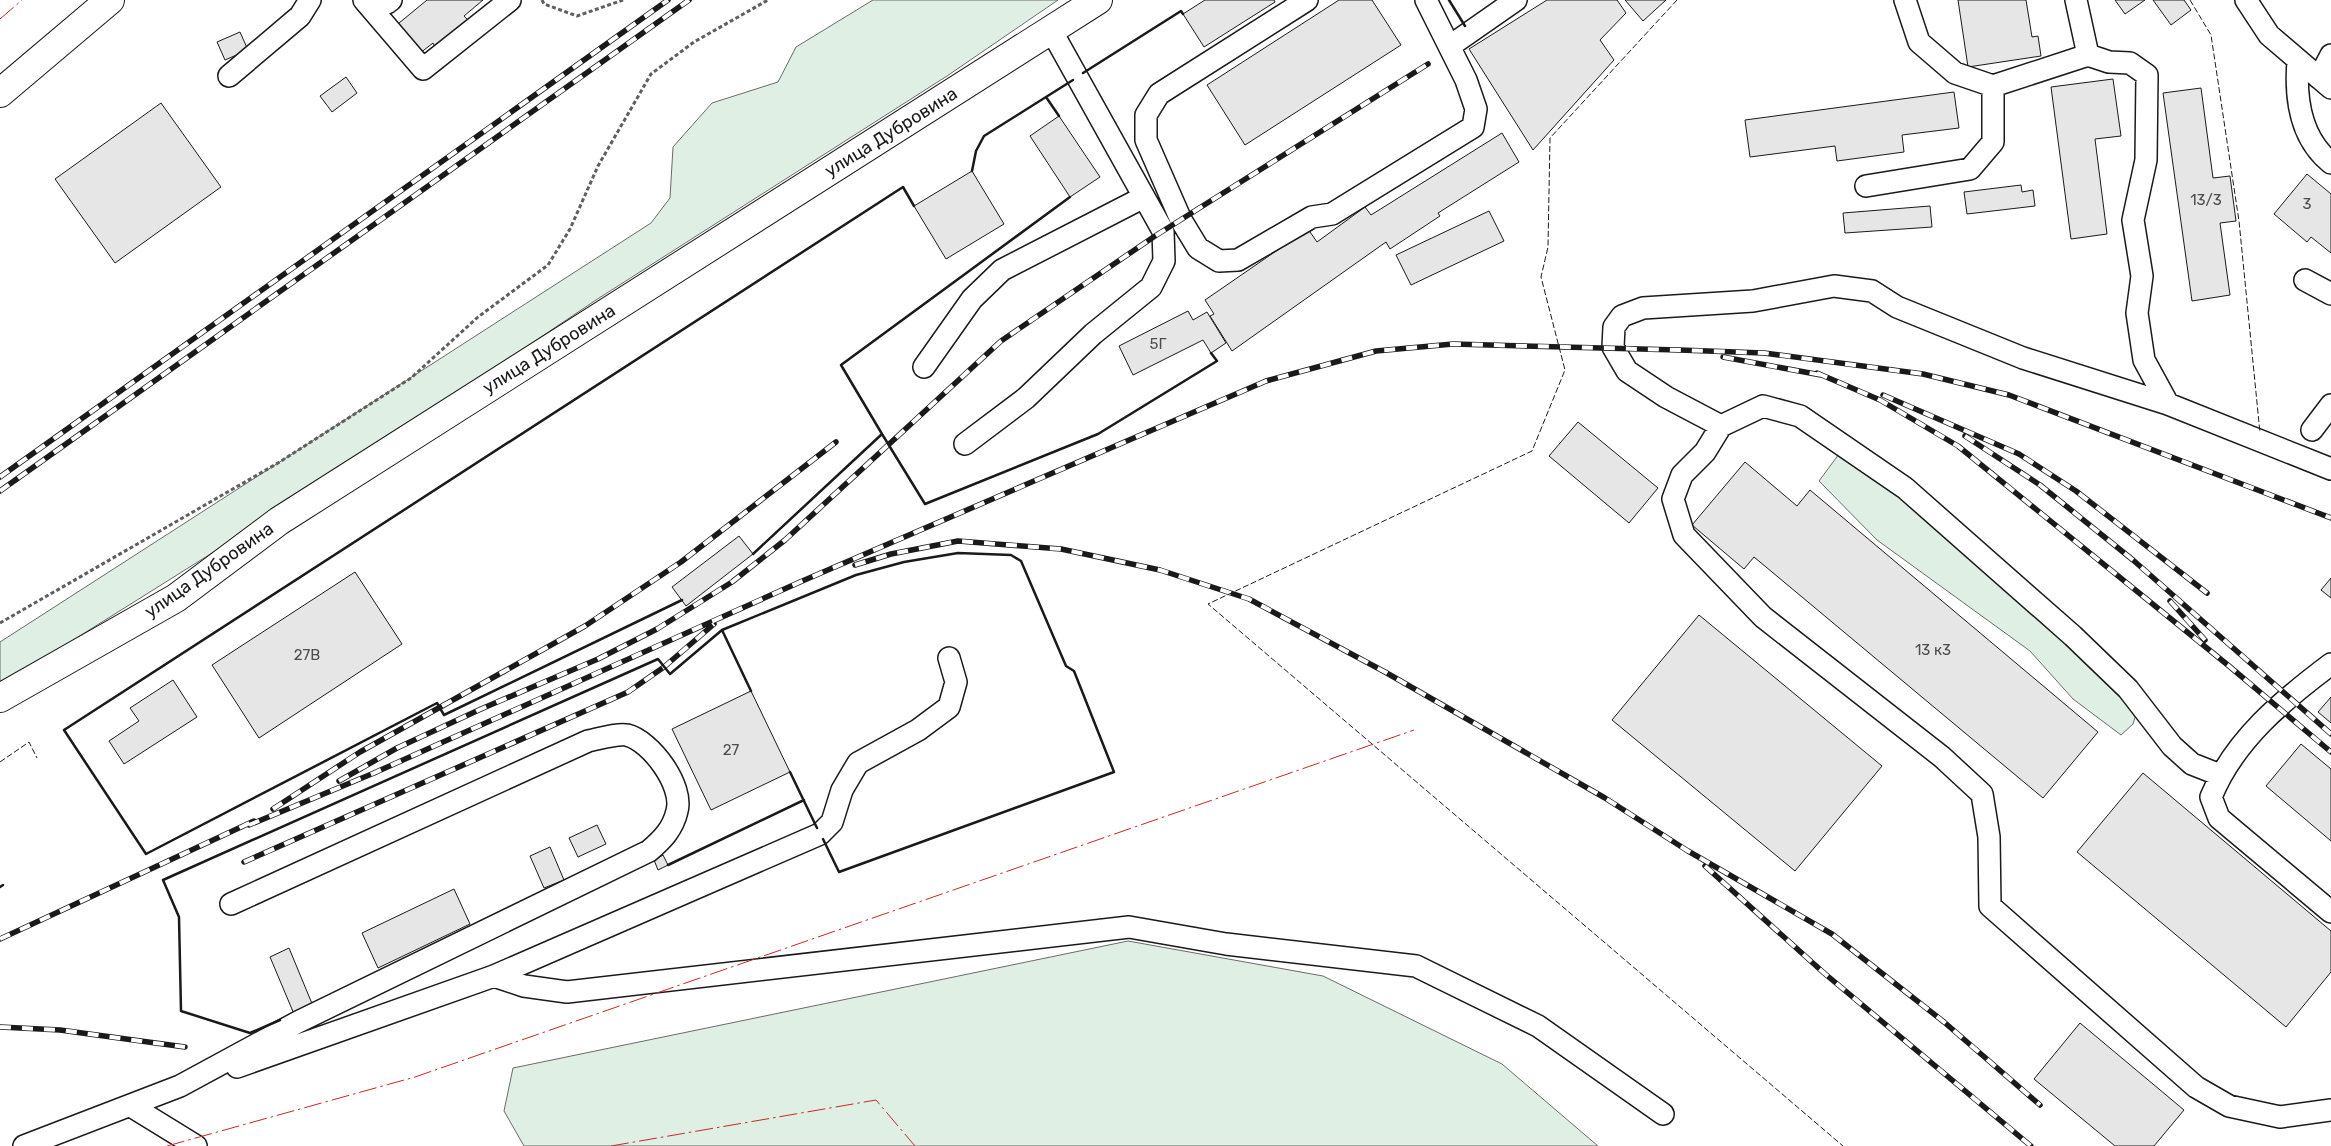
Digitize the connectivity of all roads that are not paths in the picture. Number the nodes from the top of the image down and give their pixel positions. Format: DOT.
graph roads {
  1 [pos="110,0"];
  2 [pos="310,0"];
  3 [pos="364,0"];
  4 [pos="385,0"];
  5 [pos="391,0"];
  6 [pos="510,0"];
  7 [pos="1098,0"];
  8 [pos="1307,0"];
  9 [pos="1426,0"];
  10 [pos="1516,0"];
  11 [pos="1905,0"];
  12 [pos="2076,0"];
  13 [pos="2246,0"];
  14 [pos="1051,30"];
  15 [pos="1450,46"];
  16 [pos="2088,55"];
  17 [pos="2331,55"];
  18 [pos="2298,61"];
  19 [pos="229,76"];
  20 [pos="2325,83"];
  21 [pos="1993,86"];
  22 [pos="0,94"];
  23 [pos="2331,162"];
  24 [pos="1866,186"];
  25 [pos="1144,197"];
  26 [pos="2305,280"];
  27 [pos="2331,294"];
  28 [pos="924,367"];
  29 [pos="2168,404"];
  30 [pos="2331,405"];
  31 [pos="1721,426"];
  32 [pos="2312,430"];
  33 [pos="965,444"];
  34 [pos="2331,469"];
  35 [pos="949,658"];
  36 [pos="2331,664"];
  37 [pos="0,698"];
  38 [pos="2220,775"];
  39 [pos="230,904"];
  40 [pos="2331,912"];
  41 [pos="494,976"];
  42 [pos="180,1086"];
  43 [pos="132,1106"];
  44 [pos="2331,1110"];
  45 [pos="1663,1114"];
  46 [pos="24,1146"];
  47 [pos="196,1146"];
  1 -- 22 [label="main road"];
  2 -- 19 [label="street"];
  3 -- 6 [label="street"];
  4 -- 5 [label="street"];
  7 -- 14 [label="main road, улица Дубровина"];
  8 -- 15 [label="street"];
  9 -- 15 [label="street"];
  10 -- 15 [label="street"];
  11 -- 21 [label="street"];
  12 -- 16 [label="street"];
  13 -- 18 [label="street"];
  14 -- 25 [label="street"];
  14 -- 37 [label="main road, улица Дубровина"];
  16 -- 21 [label="street"];
  16 -- 29 [label="street"];
  17 -- 20 [label="street"];
  18 -- 20 [label="street"];
  18 -- 23 [label="street"];
  21 -- 24 [label="street"];
  25 -- 28 [label="street"];
  25 -- 33 [label="street"];
  26 -- 27 [label="street"];
  29 -- 31 [label="street"];
  29 -- 34 [label="street"];
  30 -- 32 [label="street"];
  31 -- 38 [label="street"];
  31 -- 44 [label="street"];
  35 -- 41 [label="street"];
  36 -- 38 [label="street"];
  38 -- 40 [label="street"];
  39 -- 42 [label="street"];
  41 -- 42 [label="street"];
  41 -- 45 [label="street"];
  42 -- 43 [label="street"];
  43 -- 46 [label="street"];
  43 -- 47 [label="street"];
}
